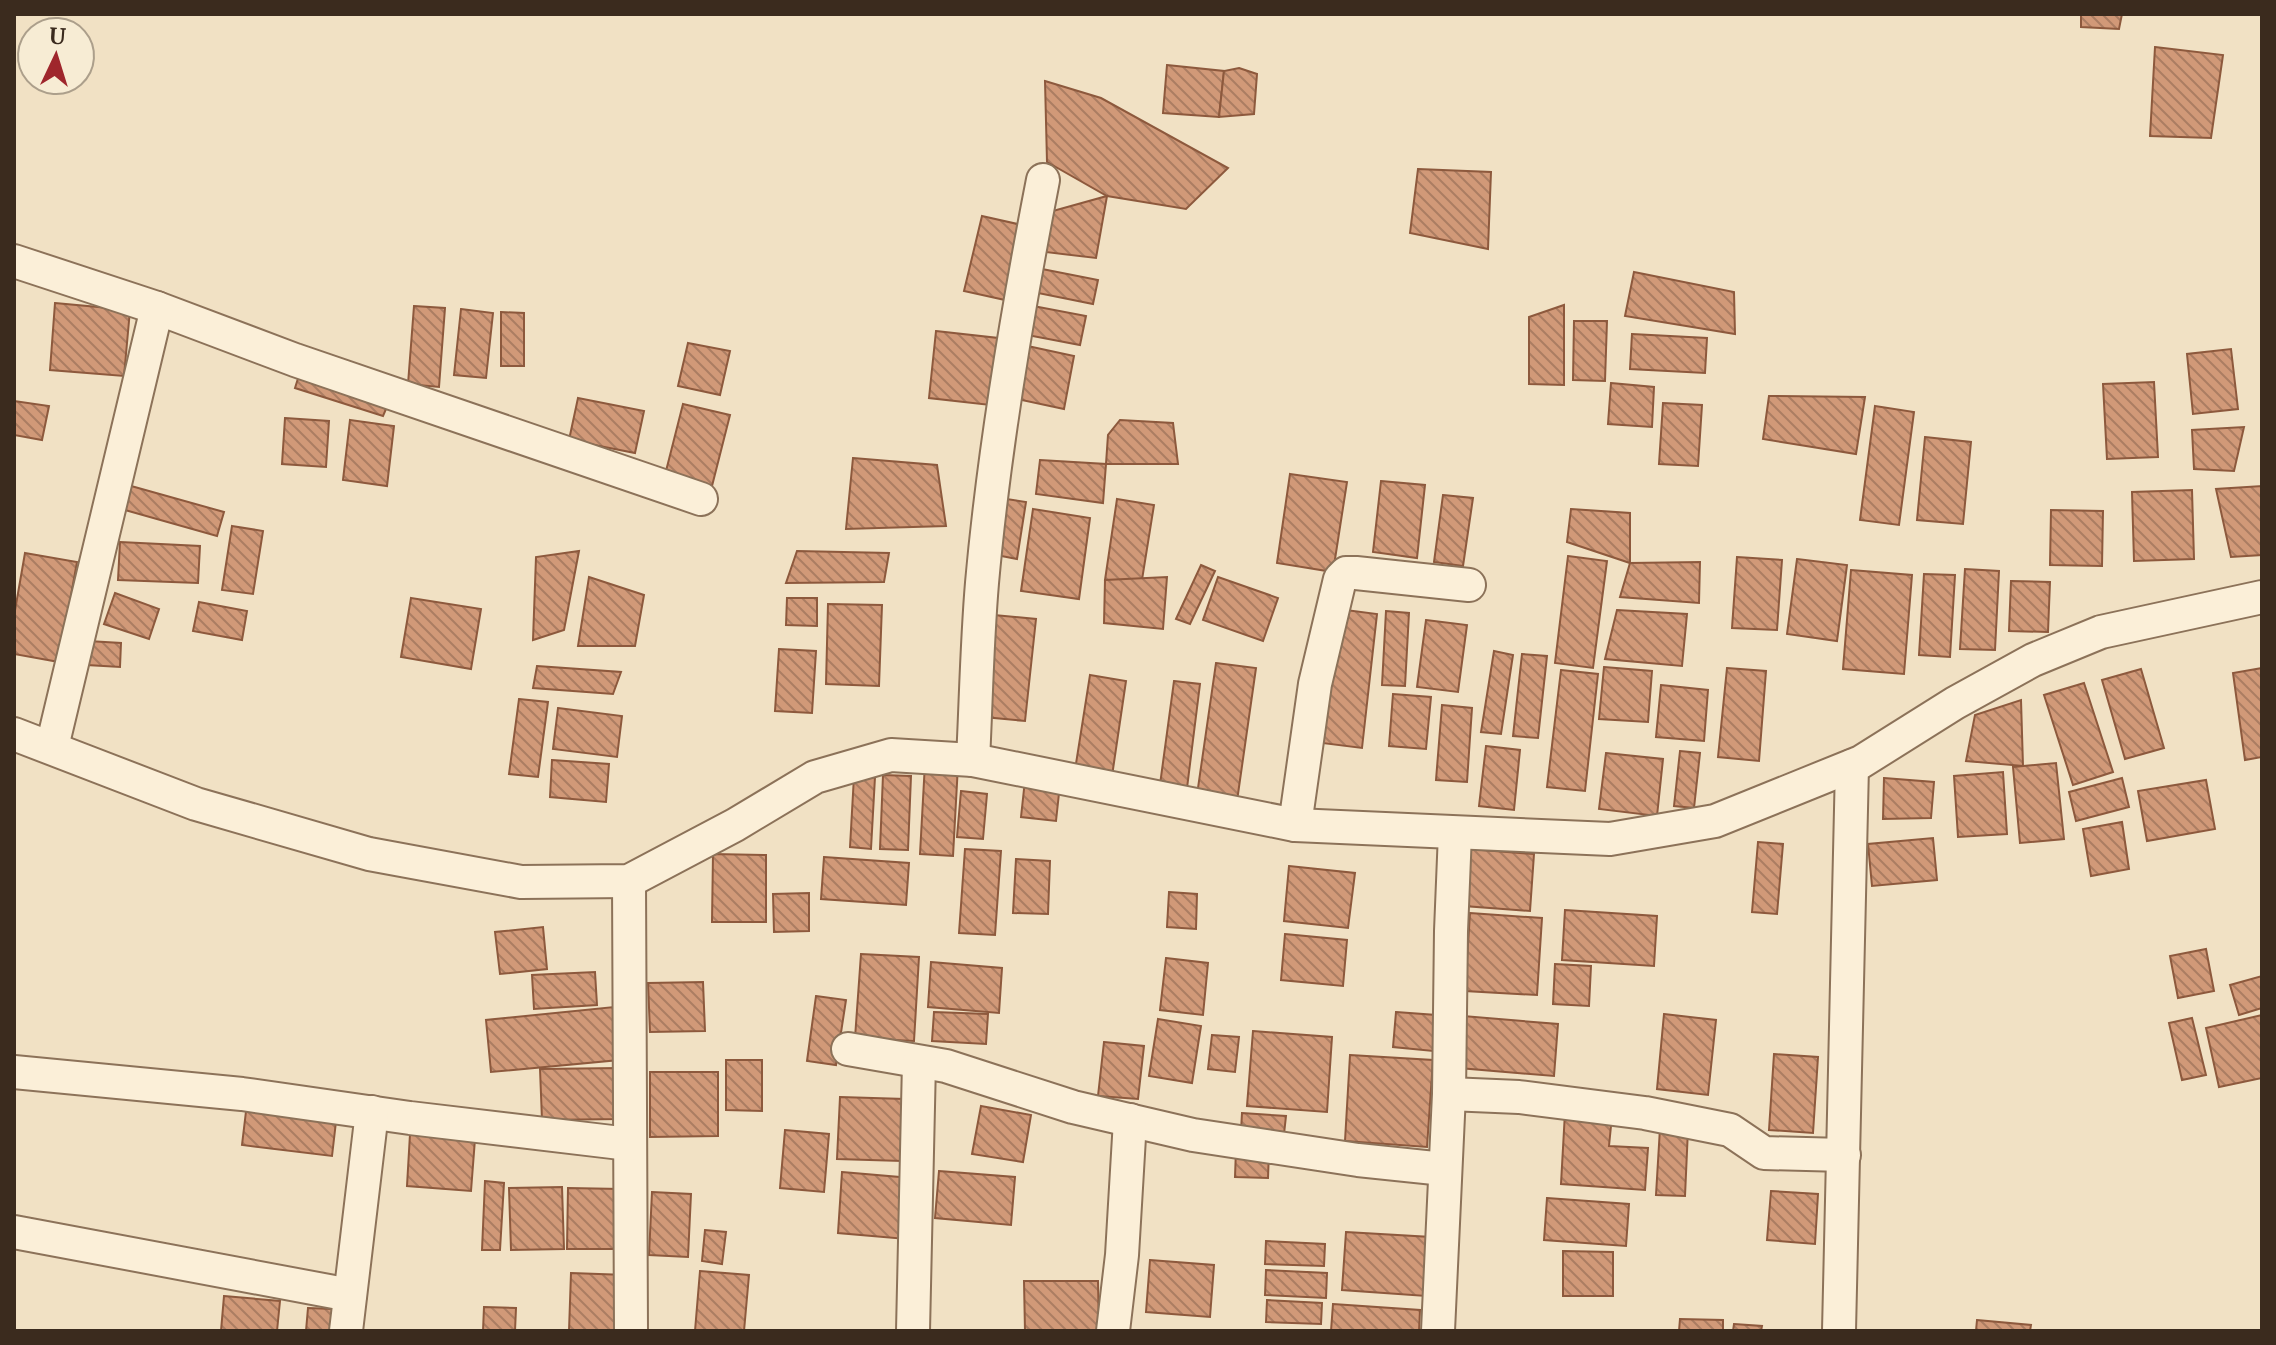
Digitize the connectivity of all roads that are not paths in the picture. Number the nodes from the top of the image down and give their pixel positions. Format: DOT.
graph roads {
  1 [pos="1043,180"];
  2 [pos="14,261"];
  3 [pos="157,308"];
  4 [pos="701,499"];
  5 [pos="1469,585"];
  6 [pos="2262,597"];
  7 [pos="14,734"];
  8 [pos="52,747"];
  9 [pos="973,760"];
  10 [pos="1852,766"];
  11 [pos="1295,825"];
  12 [pos="1455,833"];
  13 [pos="629,881"];
  14 [pos="848,1049"];
  15 [pos="919,1062"];
  16 [pos="14,1072"];
  17 [pos="1449,1094"];
  18 [pos="372,1112"];
  19 [pos="1130,1120"];
  20 [pos="629,1144"];
  21 [pos="1844,1155"];
  22 [pos="1444,1169"];
  23 [pos="14,1232"];
  24 [pos="350,1295"];
  25 [pos="346,1331"];
  26 [pos="631,1331"];
  27 [pos="913,1331"];
  28 [pos="1113,1331"];
  29 [pos="1438,1331"];
  30 [pos="1839,1331"];
  1 -- 9 [label="street"];
  2 -- 3 [label="street"];
  3 -- 4 [label="street"];
  3 -- 8 [label="street"];
  5 -- 11 [label="street"];
  6 -- 10 [label="street"];
  7 -- 8 [label="street"];
  8 -- 13 [label="street"];
  9 -- 11 [label="street"];
  9 -- 13 [label="street"];
  10 -- 12 [label="street"];
  10 -- 21 [label="street"];
  11 -- 12 [label="street"];
  12 -- 17 [label="street"];
  13 -- 20 [label="street"];
  14 -- 15 [label="street"];
  15 -- 19 [label="street"];
  15 -- 27 [label="street"];
  16 -- 18 [label="street"];
  17 -- 21 [label="street"];
  17 -- 22 [label="street"];
  18 -- 20 [label="street"];
  18 -- 24 [label="street"];
  19 -- 22 [label="street"];
  19 -- 28 [label="street"];
  20 -- 26 [label="street"];
  21 -- 30 [label="street"];
  22 -- 29 [label="street"];
  23 -- 24 [label="street"];
  24 -- 25 [label="street"];
}
